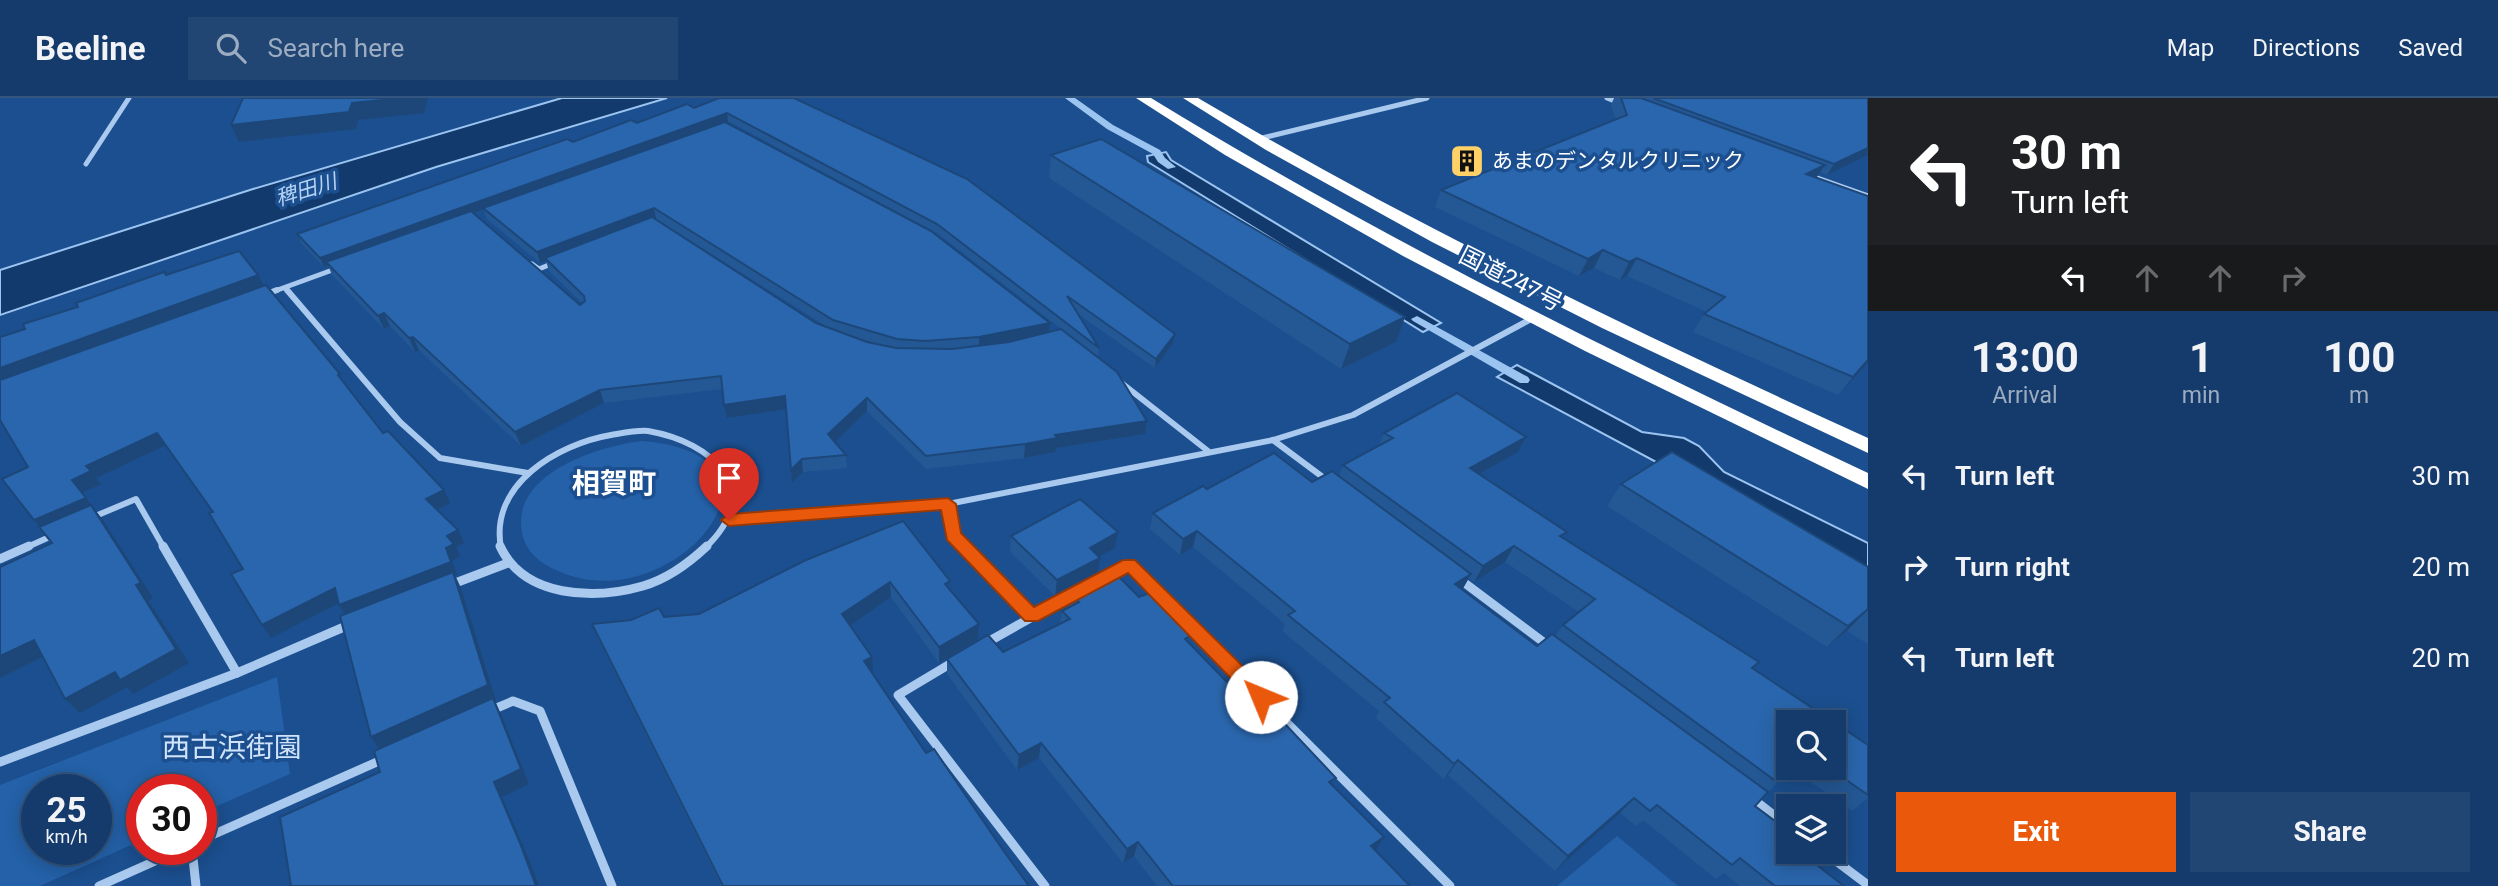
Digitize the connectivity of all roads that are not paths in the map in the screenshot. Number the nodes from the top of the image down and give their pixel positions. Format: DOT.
graph roads {
  1 [pos="129,98"];
  2 [pos="1142,98"];
  3 [pos="1189,98"];
  4 [pos="1427,98"];
  5 [pos="1607,98"];
  6 [pos="1632,108"];
  7 [pos="1256,140"];
  8 [pos="86,164"];
  9 [pos="1805,173"];
  10 [pos="1868,196"];
  11 [pos="564,259"];
  12 [pos="528,260"];
  13 [pos="348,264"];
  14 [pos="538,269"];
  15 [pos="547,277"];
  16 [pos="285,288"];
  17 [pos="259,297"];
  18 [pos="1532,318"];
  19 [pos="1115,377"];
  20 [pos="1273,440"];
  21 [pos="1868,446"];
  22 [pos="1208,451"];
  23 [pos="528,473"];
  24 [pos="1868,482"];
  25 [pos="1336,487"];
  26 [pos="948,504"];
  27 [pos="729,520"];
  28 [pos="86,521"];
  29 [pos="62,531"];
  30 [pos="0,559"];
  31 [pos="508,563"];
  32 [pos="1447,570"];
  33 [pos="1105,578"];
  34 [pos="441,588"];
  35 [pos="1080,590"];
  36 [pos="1031,616"];
  37 [pos="365,618"];
  38 [pos="976,649"];
  39 [pos="1557,652"];
  40 [pos="965,655"];
  41 [pos="237,673"];
  42 [pos="475,718"];
  43 [pos="401,751"];
  44 [pos="0,762"];
  45 [pos="1744,793"];
  46 [pos="1776,816"];
  47 [pos="217,833"];
  48 [pos="1840,864"];
  49 [pos="146,865"];
  50 [pos="194,865"];
  51 [pos="1868,885"];
  52 [pos="99,886"];
  53 [pos="196,886"];
  54 [pos="612,886"];
  55 [pos="1045,886"];
  56 [pos="1450,886"];
  1 -- 8 [label="street"];
  2 -- 18 [label="highway, 国道247号"];
  3 -- 7 [label="highway, 国道247号"];
  4 -- 7 [label="street"];
  5 -- 6 [label="street"];
  7 -- 21 [label="highway, 国道247号"];
  9 -- 10 [label="street"];
  11 -- 14 [label="street"];
  12 -- 14 [label="street"];
  13 -- 16 [label="street"];
  14 -- 15 [label="street"];
  16 -- 17 [label="street"];
  16 -- 23 [label="street"];
  18 -- 20 [label="street"];
  18 -- 24 [label="highway, 国道247号"];
  19 -- 22 [label="street"];
  20 -- 22 [label="street"];
  20 -- 25 [label="street"];
  22 -- 26 [label="street"];
  23 -- 27 [label="street"];
  23 -- 31 [label="street"];
  26 -- 27 [label="street"];
  26 -- 36 [label="street"];
  27 -- 31 [label="street"];
  28 -- 41 [label="street"];
  29 -- 30 [label="street"];
  31 -- 34 [label="street"];
  32 -- 39 [label="street"];
  33 -- 56 [label="street"];
  35 -- 36 [label="street"];
  36 -- 38 [label="street"];
  37 -- 41 [label="street"];
  40 -- 55 [label="street"];
  41 -- 44 [label="street"];
  42 -- 54 [label="street"];
  43 -- 47 [label="street"];
  45 -- 46 [label="street"];
  48 -- 51 [label="street"];
  49 -- 52 [label="street"];
  50 -- 53 [label="street"];
}
